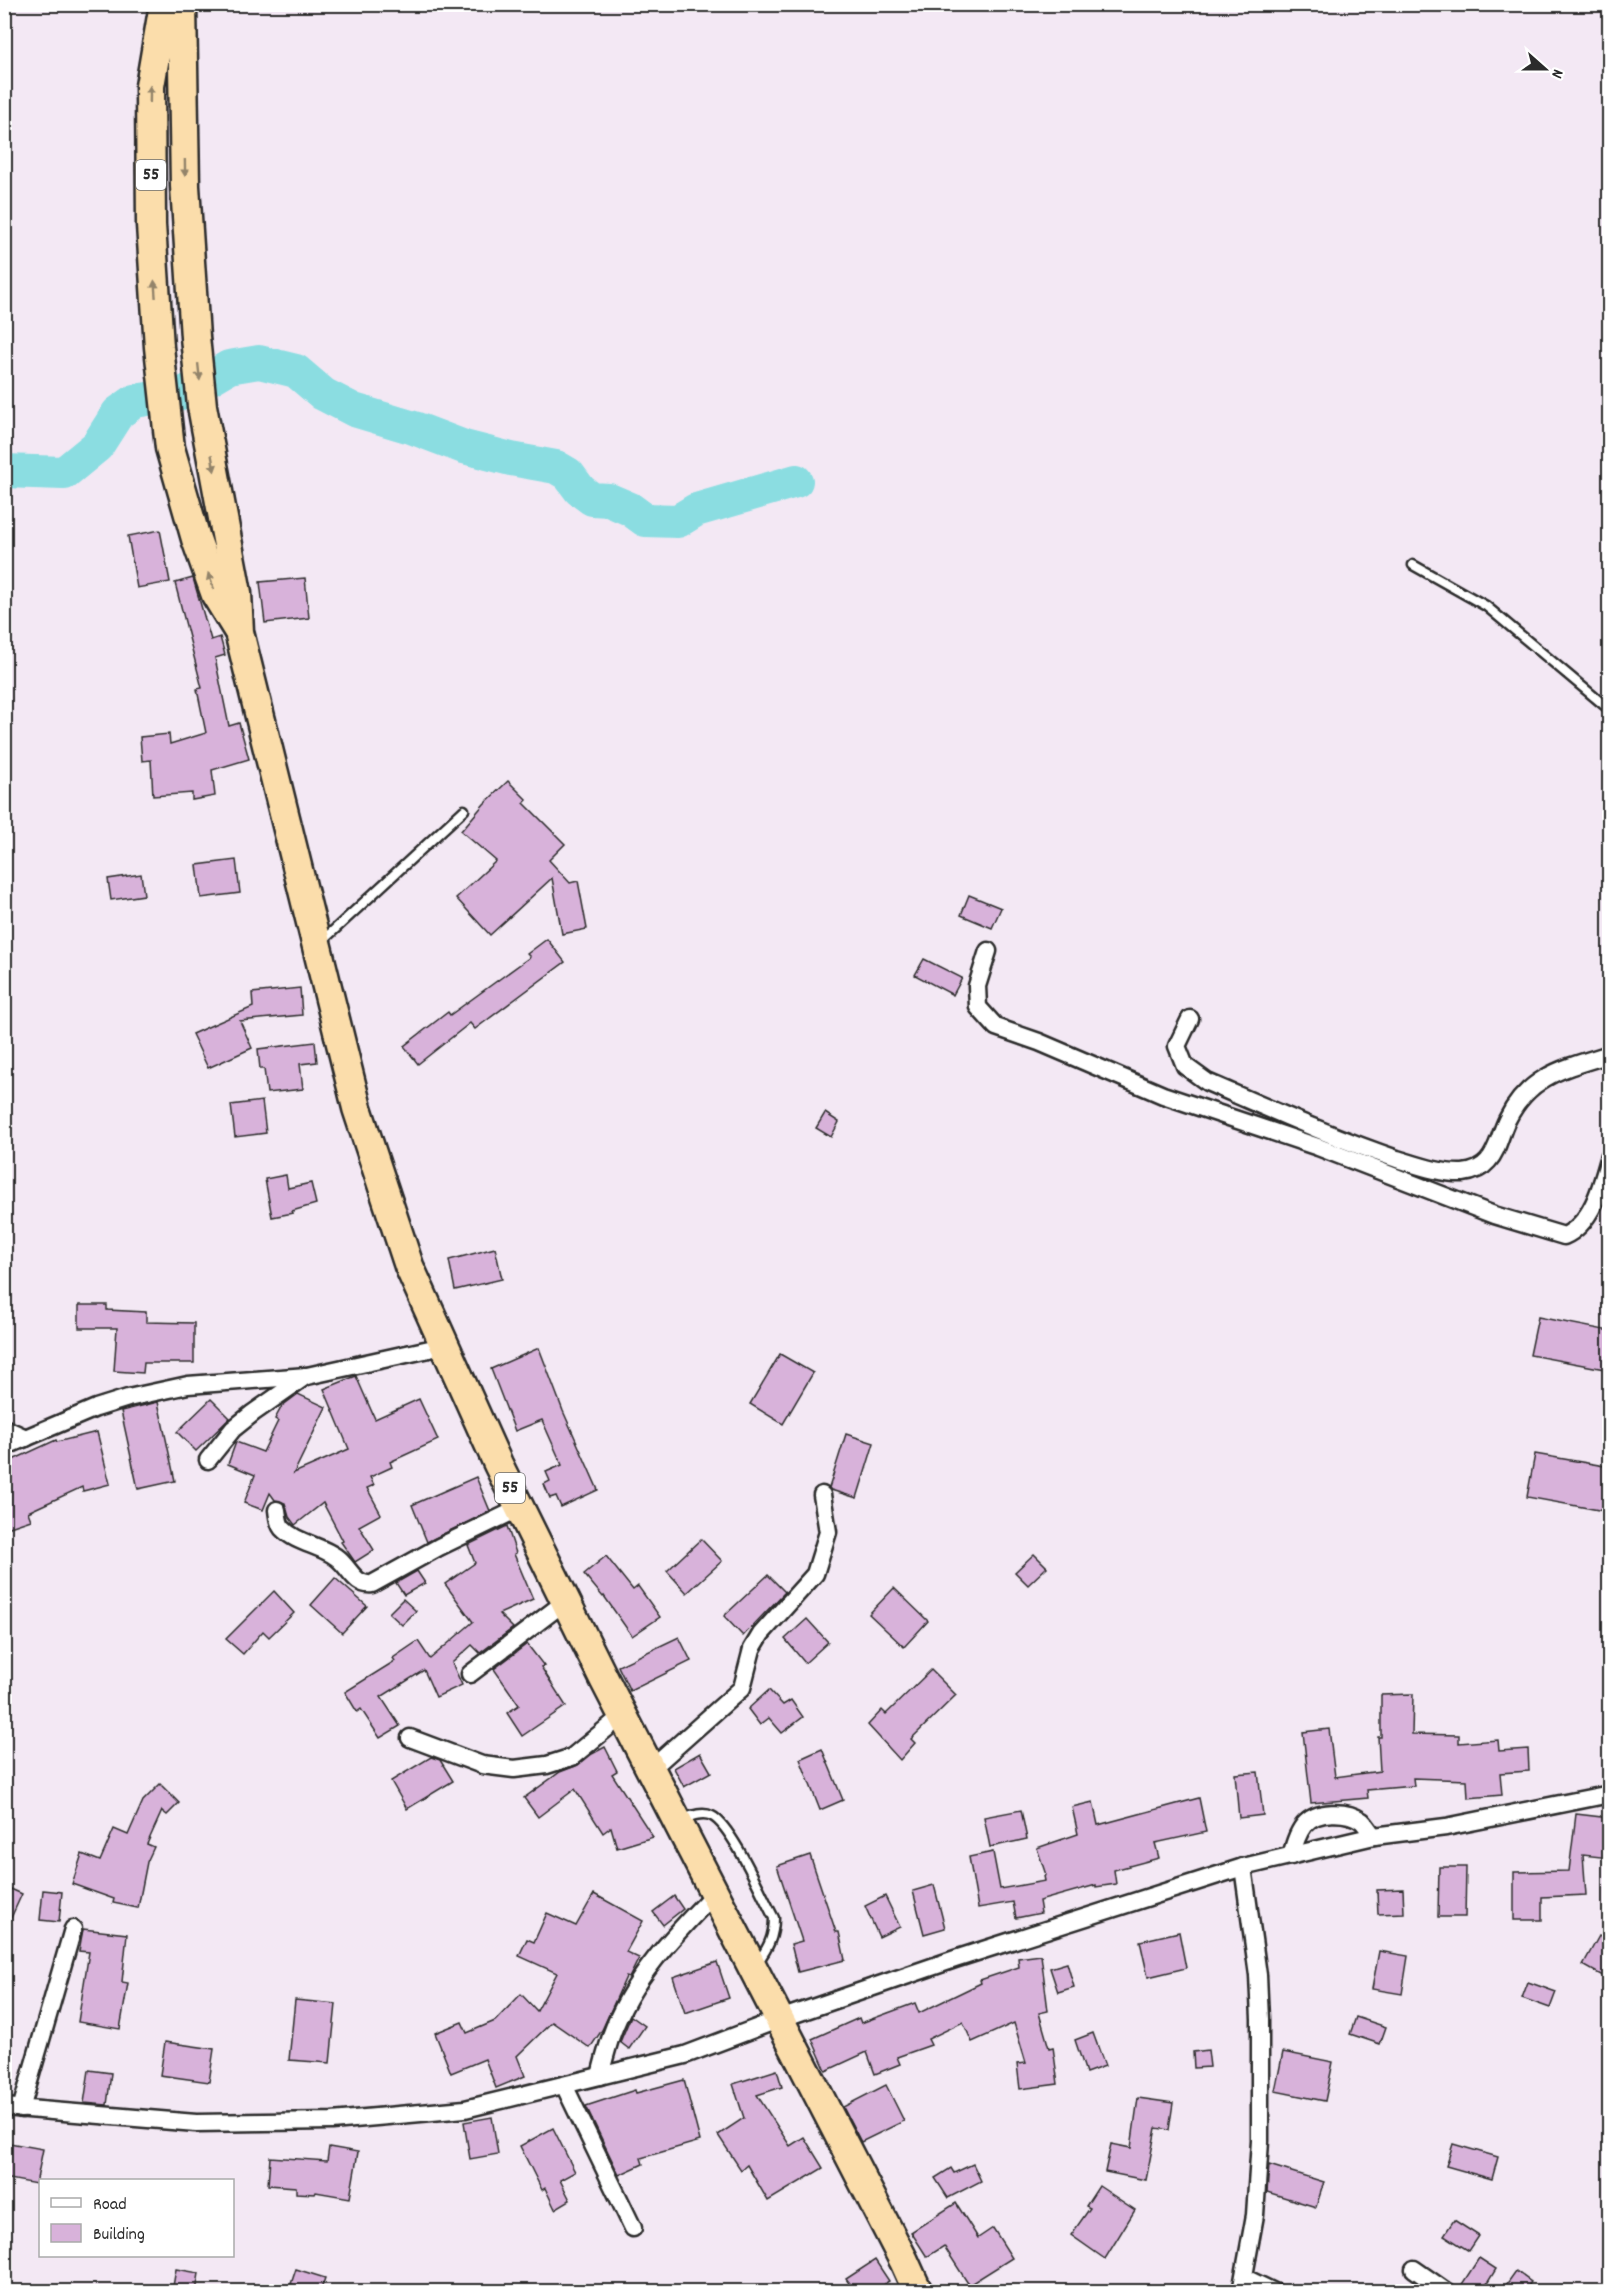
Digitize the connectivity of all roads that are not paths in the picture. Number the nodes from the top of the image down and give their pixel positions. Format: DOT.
graph roads {
  1 [pos="164,4"];
  2 [pos="182,4"];
  3 [pos="1413,565"];
  4 [pos="239,632"];
  5 [pos="1610,710"];
  6 [pos="464,810"];
  7 [pos="316,947"];
  8 [pos="988,951"];
  9 [pos="1191,1019"];
  10 [pos="1610,1054"];
  11 [pos="1610,1155"];
  12 [pos="443,1346"];
  13 [pos="307,1376"];
  14 [pos="4,1428"];
  15 [pos="26,1438"];
  16 [pos="4,1447"];
  17 [pos="208,1460"];
  18 [pos="822,1496"];
  19 [pos="520,1508"];
  20 [pos="277,1510"];
  21 [pos="566,1601"];
  22 [pos="471,1674"];
  23 [pos="622,1715"];
  24 [pos="410,1738"];
  25 [pos="651,1769"];
  26 [pos="1610,1794"];
  27 [pos="677,1820"];
  28 [pos="1374,1836"];
  29 [pos="1291,1856"];
  30 [pos="1244,1867"];
  31 [pos="715,1893"];
  32 [pos="73,1929"];
  33 [pos="753,1968"];
  34 [pos="780,2019"];
  35 [pos="600,2076"];
  36 [pos="564,2085"];
  37 [pos="13,2108"];
  38 [pos="633,2228"];
  39 [pos="1414,2269"];
  40 [pos="1243,2285"];
  41 [pos="918,2292"];
  42 [pos="1274,2292"];
  43 [pos="1447,2292"];
  4 -- 1 [label="highway, 55, one-way"];
  2 -- 4 [label="highway, 55, one-way"];
  3 -- 5 [label="lane"];
  4 -- 7 [label="highway, 55"];
  6 -- 7 [label="lane"];
  7 -- 12 [label="highway, 55"];
  8 -- 11 [label="street"];
  9 -- 10 [label="street"];
  12 -- 13 [label="street"];
  12 -- 19 [label="highway, 55"];
  13 -- 15 [label="street"];
  13 -- 17 [label="street"];
  14 -- 15 [label="street"];
  15 -- 16 [label="street"];
  18 -- 25 [label="street"];
  19 -- 20 [label="street"];
  19 -- 21 [label="highway, 55"];
  21 -- 22 [label="street"];
  21 -- 23 [label="highway, 55"];
  23 -- 24 [label="street"];
  23 -- 25 [label="highway, 55"];
  25 -- 27 [label="highway, 55"];
  26 -- 28 [label="street"];
  27 -- 31 [label="highway, 55"];
  27 -- 33 [label="lane"];
  28 -- 29 [label="street"];
  28 -- 29 [label="street"];
  29 -- 30 [label="street"];
  30 -- 34 [label="street"];
  30 -- 40 [label="street"];
  31 -- 33 [label="highway, 55"];
  31 -- 35 [label="street"];
  32 -- 37 [label="street"];
  33 -- 34 [label="highway, 55"];
  34 -- 35 [label="street"];
  34 -- 41 [label="highway, 55"];
  35 -- 36 [label="street"];
  36 -- 37 [label="street"];
  36 -- 38 [label="street"];
  39 -- 43 [label="street"];
  40 -- 42 [label="street"];
}
